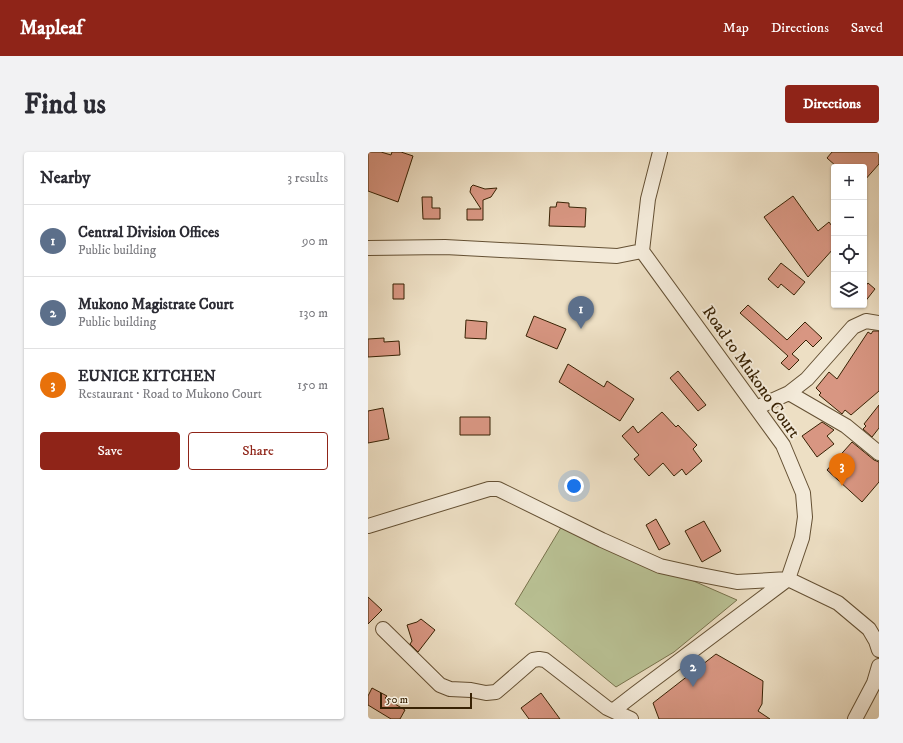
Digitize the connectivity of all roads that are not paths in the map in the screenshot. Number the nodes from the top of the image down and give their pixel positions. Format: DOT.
graph roads {
  1 [pos="660,152"];
  2 [pos="368,248"];
  3 [pos="642,251"];
  4 [pos="879,323"];
  5 [pos="789,393"];
  6 [pos="756,408"];
  7 [pos="879,453"];
  8 [pos="368,526"];
  9 [pos="788,579"];
  10 [pos="383,629"];
  11 [pos="878,644"];
  12 [pos="879,666"];
  13 [pos="614,710"];
  14 [pos="631,719"];
  15 [pos="855,719"];
  1 -- 3 [label="street"];
  2 -- 3 [label="street"];
  3 -- 6 [label="street, Road to Mukono Court"];
  4 -- 5 [label="street"];
  5 -- 6 [label="street"];
  5 -- 7 [label="street"];
  6 -- 9 [label="street, Road to Mukono Court"];
  8 -- 9 [label="street"];
  9 -- 11 [label="street"];
  9 -- 13 [label="street"];
  10 -- 13 [label="street"];
  12 -- 15 [label="street"];
  13 -- 14 [label="street"];
}
